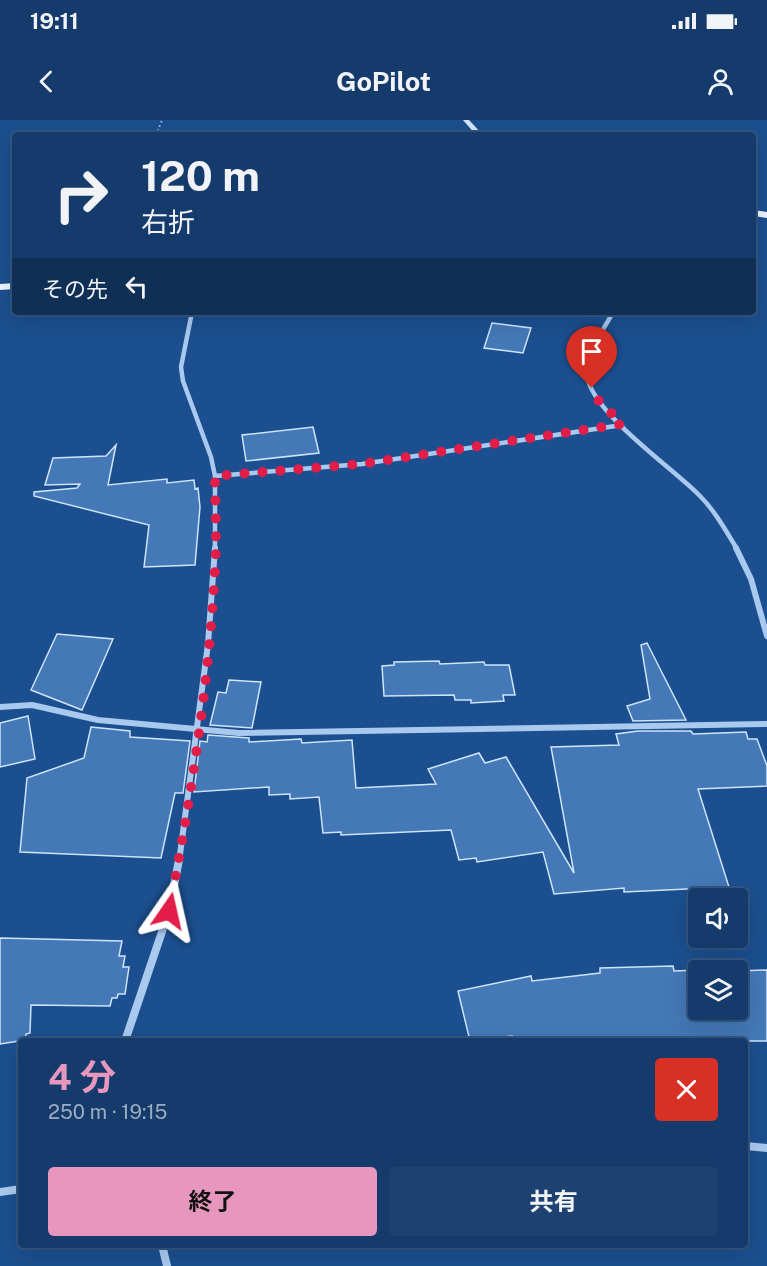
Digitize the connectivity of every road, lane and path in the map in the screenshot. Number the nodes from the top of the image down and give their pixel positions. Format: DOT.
graph roads {
  1 [pos="466,120"];
  2 [pos="477,132"];
  3 [pos="191,315"];
  4 [pos="611,315"];
  5 [pos="622,424"];
  6 [pos="215,476"];
  7 [pos="767,636"];
  8 [pos="0,706"];
  9 [pos="767,724"];
  10 [pos="199,729"];
  11 [pos="126,1038"];
  12 [pos="748,1146"];
  13 [pos="767,1148"];
  14 [pos="18,1189"];
  15 [pos="0,1192"];
  16 [pos="163,1248"];
  17 [pos="167,1266"];
  1 -- 2 [label="street"];
  3 -- 6 [label="street"];
  4 -- 5 [label="street"];
  5 -- 6 [label="street"];
  5 -- 7 [label="street"];
  6 -- 10 [label="street"];
  8 -- 10 [label="street"];
  9 -- 10 [label="street"];
  10 -- 11 [label="street"];
  12 -- 13 [label="street"];
  14 -- 15 [label="street"];
  16 -- 17 [label="street"];
}
